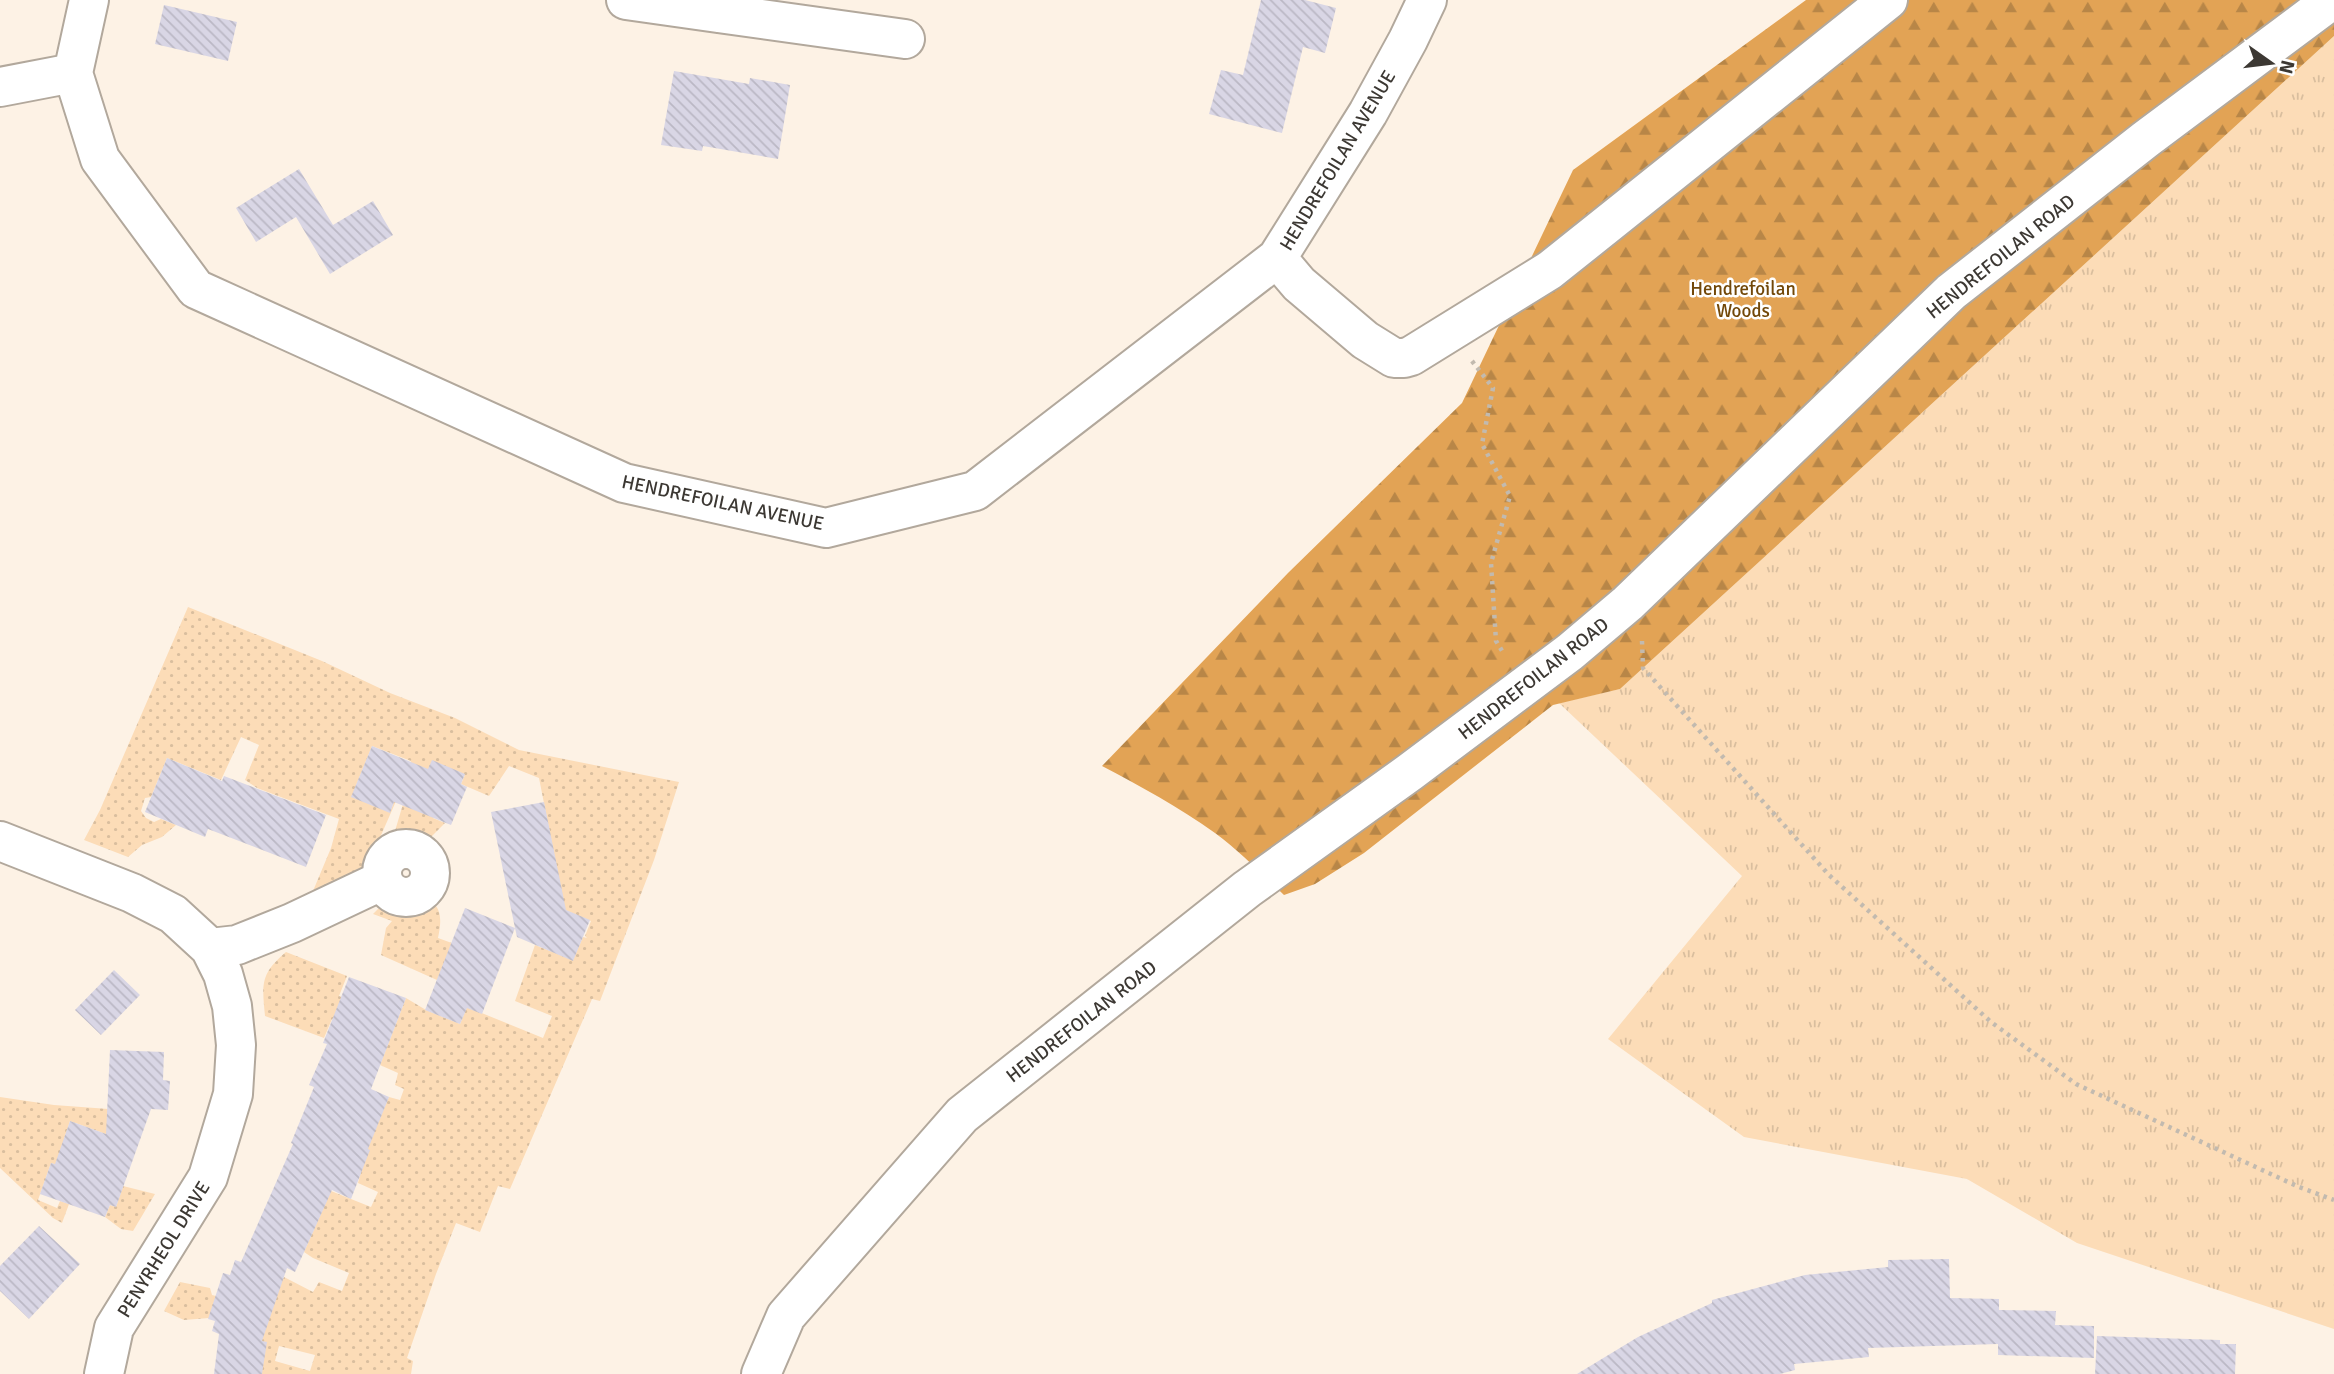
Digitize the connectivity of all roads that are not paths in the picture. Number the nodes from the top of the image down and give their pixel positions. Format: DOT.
graph roads {
  1 [pos="89,0"];
  2 [pos="626,0"];
  3 [pos="1427,0"];
  4 [pos="1888,0"];
  5 [pos="2332,0"];
  6 [pos="719,6"];
  7 [pos="905,39"];
  8 [pos="73,73"];
  9 [pos="0,87"];
  10 [pos="1277,258"];
  11 [pos="0,841"];
  12 [pos="383,880"];
  13 [pos="210,948"];
  14 [pos="104,1374"];
  15 [pos="761,1374"];
  1 -- 8 [label="street, HENDREFOILAN AVENUE"];
  2 -- 6 [label="street"];
  3 -- 10 [label="street, HENDREFOILAN AVENUE"];
  4 -- 10 [label="street"];
  5 -- 15 [label="street, HENDREFOILAN ROAD"];
  6 -- 7 [label="street"];
  8 -- 9 [label="street"];
  8 -- 10 [label="street, HENDREFOILAN AVENUE"];
  11 -- 13 [label="street, PENYRHEOL DRIVE"];
  12 -- 13 [label="street"];
  13 -- 14 [label="street, PENYRHEOL DRIVE"];
}
